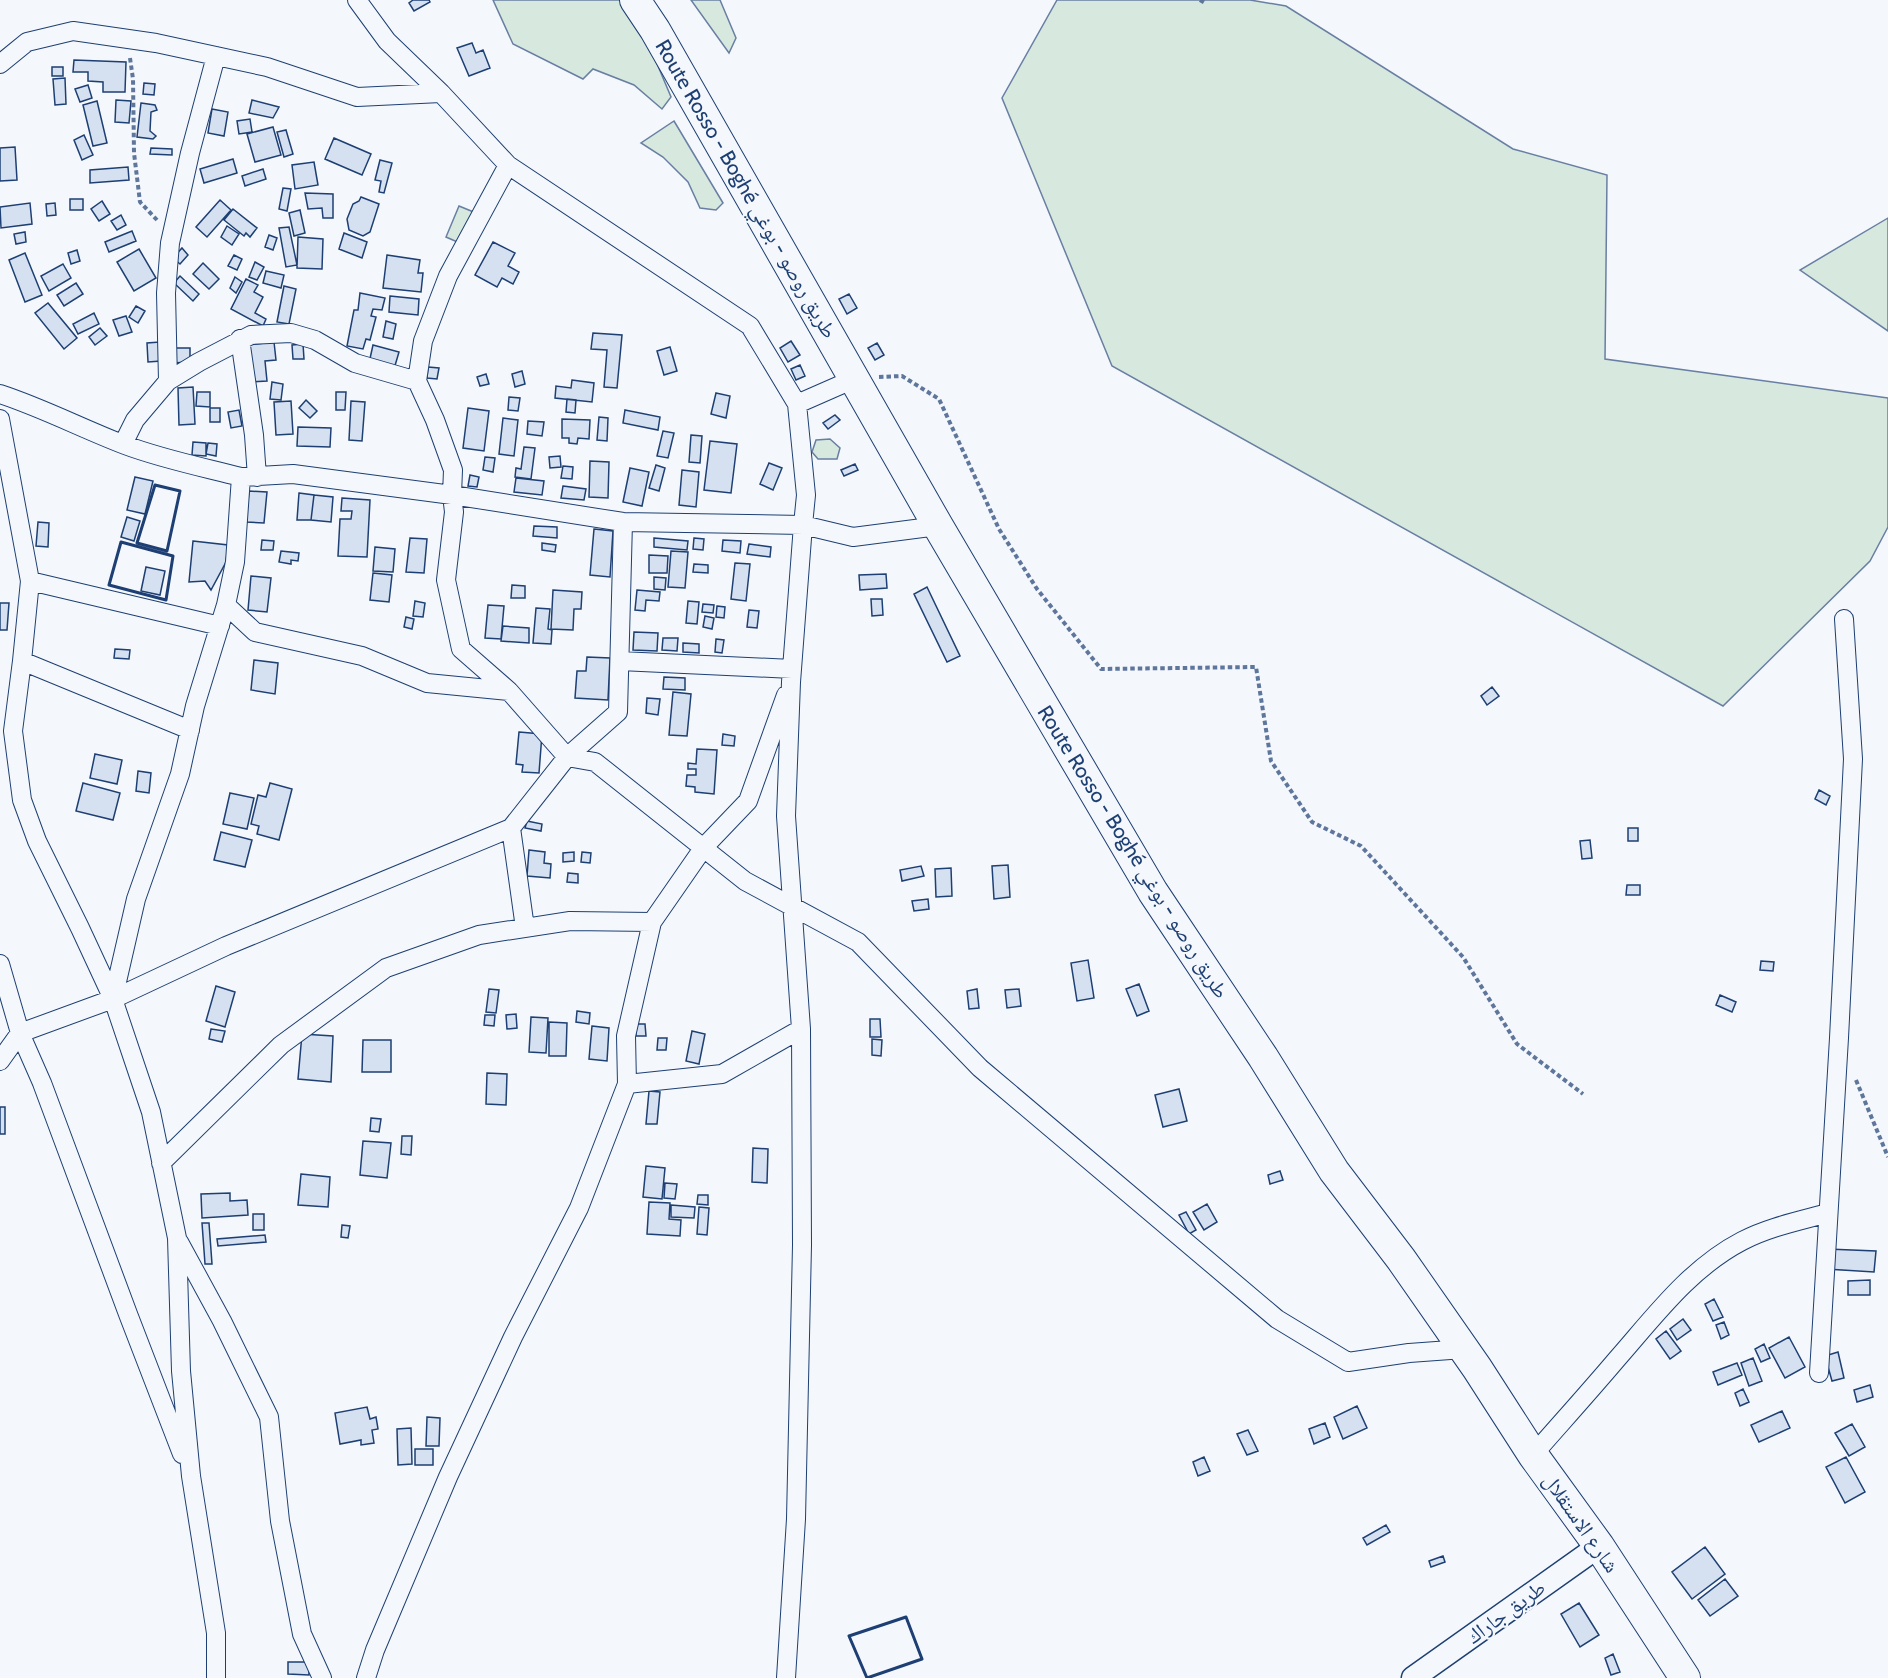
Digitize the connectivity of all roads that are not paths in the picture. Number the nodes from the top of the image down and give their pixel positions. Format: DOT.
graph roads {
  1 [pos="357,0"];
  2 [pos="634,0"];
  3 [pos="216,56"];
  4 [pos="0,64"];
  5 [pos="441,93"];
  6 [pos="508,165"];
  7 [pos="240,339"];
  8 [pos="854,379"];
  9 [pos="168,381"];
  10 [pos="417,381"];
  11 [pos="0,394"];
  12 [pos="797,404"];
  13 [pos="0,419"];
  14 [pos="123,444"];
  15 [pos="249,477"];
  16 [pos="452,495"];
  17 [pos="623,522"];
  18 [pos="803,525"];
  19 [pos="938,526"];
  20 [pos="30,581"];
  21 [pos="226,604"];
  22 [pos="1844,619"];
  23 [pos="220,626"];
  24 [pos="620,661"];
  25 [pos="22,662"];
  26 [pos="792,675"];
  27 [pos="509,691"];
  28 [pos="190,730"];
  29 [pos="567,757"];
  30 [pos="511,828"];
  31 [pos="704,847"];
  32 [pos="792,906"];
  33 [pos="652,922"];
  34 [pos="525,928"];
  35 [pos="0,964"];
  36 [pos="113,999"];
  37 [pos="801,1029"];
  38 [pos="20,1033"];
  39 [pos="0,1061"];
  40 [pos="627,1084"];
  41 [pos="161,1163"];
  42 [pos="1828,1214"];
  43 [pos="177,1238"];
  44 [pos="1471,1358"];
  45 [pos="1819,1373"];
  46 [pos="1533,1455"];
  47 [pos="191,1476"];
  48 [pos="1599,1546"];
  49 [pos="216,1678"];
  50 [pos="322,1678"];
  51 [pos="366,1678"];
  52 [pos="786,1678"];
  53 [pos="1413,1678"];
  54 [pos="1685,1678"];
  1 -- 5 [label="street"];
  2 -- 8 [label="highway, Route Rosso - Boghé طريق روصو - بوغي"];
  3 -- 4 [label="street"];
  3 -- 5 [label="street"];
  3 -- 9 [label="street"];
  5 -- 6 [label="street"];
  6 -- 10 [label="street"];
  6 -- 12 [label="street"];
  7 -- 9 [label="street"];
  7 -- 10 [label="street"];
  7 -- 15 [label="street"];
  8 -- 12 [label="street"];
  8 -- 19 [label="highway, Route Rosso - Boghé طريق روصو - بوغي"];
  9 -- 14 [label="street"];
  10 -- 16 [label="street"];
  11 -- 14 [label="street"];
  12 -- 18 [label="street"];
  13 -- 20 [label="street"];
  14 -- 15 [label="street"];
  15 -- 16 [label="street"];
  15 -- 21 [label="street"];
  16 -- 17 [label="street"];
  16 -- 27 [label="street"];
  17 -- 18 [label="street"];
  17 -- 24 [label="street"];
  18 -- 19 [label="street"];
  18 -- 26 [label="street"];
  19 -- 44 [label="highway, Route Rosso - Boghé طريق روصو - بوغي"];
  20 -- 23 [label="street"];
  20 -- 25 [label="street"];
  21 -- 23 [label="street"];
  21 -- 27 [label="street"];
  22 -- 42 [label="street"];
  23 -- 28 [label="street"];
  24 -- 26 [label="street"];
  24 -- 29 [label="street"];
  25 -- 28 [label="street"];
  25 -- 36 [label="street"];
  26 -- 31 [label="street"];
  26 -- 32 [label="street"];
  27 -- 29 [label="street"];
  28 -- 36 [label="street"];
  29 -- 30 [label="street"];
  29 -- 31 [label="street"];
  30 -- 34 [label="street"];
  30 -- 36 [label="street"];
  31 -- 32 [label="street"];
  31 -- 33 [label="street"];
  32 -- 37 [label="street"];
  32 -- 44 [label="street"];
  33 -- 34 [label="street"];
  33 -- 40 [label="street"];
  34 -- 41 [label="street"];
  35 -- 38 [label="street"];
  36 -- 38 [label="street"];
  36 -- 41 [label="street"];
  37 -- 40 [label="street"];
  37 -- 52 [label="street"];
  38 -- 39 [label="street"];
  38 -- 47 [label="street"];
  40 -- 51 [label="street"];
  41 -- 43 [label="street"];
  42 -- 45 [label="street"];
  42 -- 46 [label="street"];
  43 -- 47 [label="street"];
  43 -- 50 [label="street"];
  44 -- 46 [label="highway, شارع الاستقلال"];
  46 -- 48 [label="highway, شارع الاستقلال"];
  47 -- 49 [label="street"];
  48 -- 53 [label="street, طريق جاراك"];
  48 -- 54 [label="highway, شارع الاستقلال"];
}
